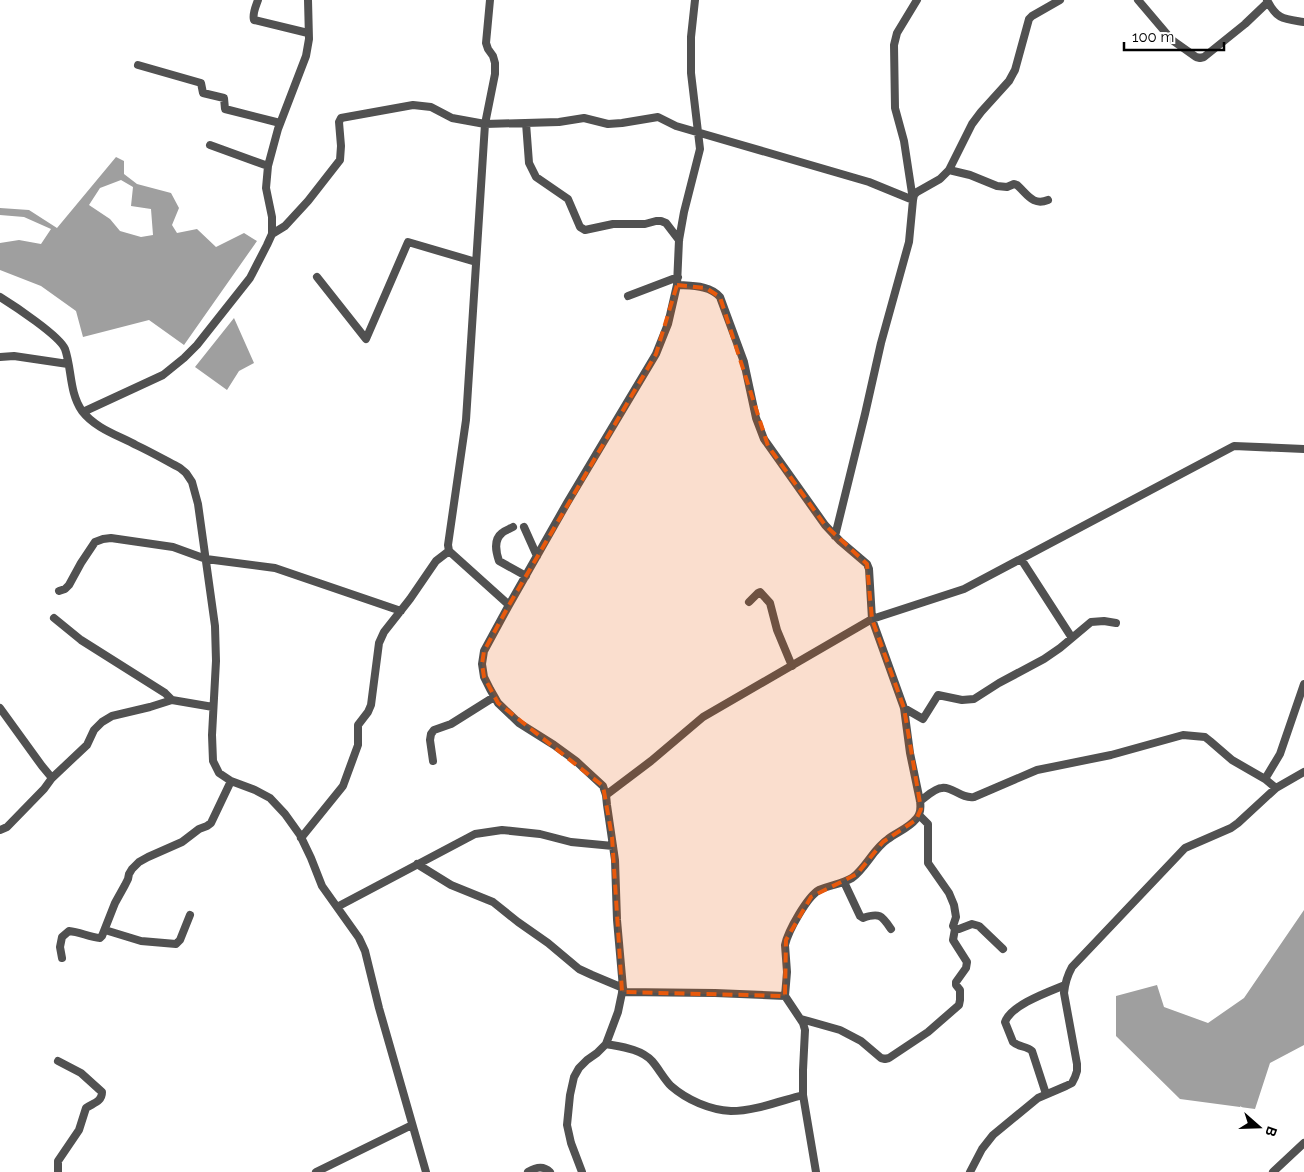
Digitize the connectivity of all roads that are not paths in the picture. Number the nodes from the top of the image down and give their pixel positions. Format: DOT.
graph roads {
  1 [pos="258,0"];
  2 [pos="308,0"];
  3 [pos="490,0"];
  4 [pos="695,0"];
  5 [pos="917,0"];
  6 [pos="1060,0"];
  7 [pos="1138,0"];
  8 [pos="1268,1"];
  9 [pos="1304,22"];
  10 [pos="308,33"];
  11 [pos="138,65"];
  12 [pos="526,123"];
  13 [pos="280,124"];
  14 [pos="485,124"];
  15 [pos="698,132"];
  16 [pos="210,145"];
  17 [pos="268,166"];
  18 [pos="948,170"];
  19 [pos="913,200"];
  20 [pos="1048,200"];
  21 [pos="272,234"];
  22 [pos="679,240"];
  23 [pos="476,262"];
  24 [pos="317,278"];
  25 [pos="677,281"];
  26 [pos="628,296"];
  27 [pos="0,297"];
  28 [pos="0,357"];
  29 [pos="68,364"];
  30 [pos="83,412"];
  31 [pos="1304,449"];
  32 [pos="513,527"];
  33 [pos="524,527"];
  34 [pos="835,536"];
  35 [pos="449,551"];
  36 [pos="537,556"];
  37 [pos="206,559"];
  38 [pos="1021,559"];
  39 [pos="526,576"];
  40 [pos="59,591"];
  41 [pos="749,602"];
  42 [pos="509,605"];
  43 [pos="401,610"];
  44 [pos="54,618"];
  45 [pos="872,619"];
  46 [pos="1116,622"];
  47 [pos="1072,638"];
  48 [pos="792,666"];
  49 [pos="1304,684"];
  50 [pos="494,697"];
  51 [pos="172,700"];
  52 [pos="213,707"];
  53 [pos="0,708"];
  54 [pos="904,708"];
  55 [pos="433,761"];
  56 [pos="1304,772"];
  57 [pos="52,778"];
  58 [pos="1266,779"];
  59 [pos="231,781"];
  60 [pos="1276,788"];
  61 [pos="606,795"];
  62 [pos="920,801"];
  63 [pos="919,814"];
  64 [pos="0,830"];
  65 [pos="301,838"];
  66 [pos="613,846"];
  67 [pos="417,864"];
  68 [pos="844,882"];
  69 [pos="337,907"];
  70 [pos="190,915"];
  71 [pos="891,929"];
  72 [pos="955,929"];
  73 [pos="105,930"];
  74 [pos="1003,949"];
  75 [pos="62,958"];
  76 [pos="1065,985"];
  77 [pos="622,990"];
  78 [pos="786,996"];
  79 [pos="801,1019"];
  80 [pos="606,1044"];
  81 [pos="58,1061"];
  82 [pos="1046,1094"];
  83 [pos="803,1095"];
  84 [pos="412,1125"];
  85 [pos="1304,1143"];
  86 [pos="58,1172"];
  87 [pos="316,1172"];
  88 [pos="426,1172"];
  89 [pos="528,1172"];
  90 [pos="550,1172"];
  91 [pos="582,1172"];
  92 [pos="816,1172"];
  93 [pos="970,1172"];
  94 [pos="1273,1172"];
  1 -- 10 [label="street"];
  2 -- 10 [label="street"];
  3 -- 14 [label="street"];
  4 -- 15 [label="street"];
  5 -- 19 [label="street"];
  6 -- 18 [label="street"];
  7 -- 8 [label="street"];
  8 -- 9 [label="street"];
  10 -- 13 [label="street"];
  11 -- 13 [label="street"];
  12 -- 14 [label="street"];
  12 -- 15 [label="street"];
  12 -- 22 [label="street"];
  13 -- 17 [label="street"];
  14 -- 21 [label="street"];
  14 -- 23 [label="street"];
  15 -- 19 [label="street"];
  15 -- 22 [label="street"];
  16 -- 17 [label="street"];
  17 -- 21 [label="street"];
  18 -- 19 [label="street"];
  18 -- 20 [label="street"];
  19 -- 34 [label="street"];
  21 -- 30 [label="street"];
  22 -- 25 [label="street"];
  23 -- 24 [label="street"];
  23 -- 35 [label="street"];
  25 -- 26 [label="street"];
  25 -- 34 [label="street"];
  25 -- 36 [label="street"];
  27 -- 29 [label="street"];
  28 -- 29 [label="street"];
  29 -- 30 [label="street"];
  30 -- 37 [label="street"];
  31 -- 38 [label="street"];
  32 -- 39 [label="street"];
  33 -- 36 [label="street"];
  34 -- 45 [label="street"];
  35 -- 42 [label="street"];
  35 -- 43 [label="street"];
  36 -- 39 [label="street"];
  37 -- 40 [label="street"];
  37 -- 43 [label="street"];
  37 -- 52 [label="street"];
  38 -- 45 [label="street"];
  38 -- 47 [label="street"];
  39 -- 42 [label="street"];
  41 -- 48 [label="street"];
  42 -- 50 [label="street"];
  43 -- 65 [label="street"];
  44 -- 51 [label="street"];
  45 -- 48 [label="street"];
  45 -- 54 [label="street"];
  46 -- 47 [label="street"];
  47 -- 54 [label="street"];
  48 -- 61 [label="street"];
  49 -- 58 [label="street"];
  50 -- 55 [label="street"];
  50 -- 61 [label="street"];
  51 -- 52 [label="street"];
  51 -- 57 [label="street"];
  52 -- 59 [label="street"];
  53 -- 57 [label="street"];
  54 -- 62 [label="street"];
  56 -- 60 [label="street"];
  57 -- 64 [label="street"];
  58 -- 60 [label="street"];
  58 -- 62 [label="street"];
  59 -- 65 [label="street"];
  59 -- 73 [label="street"];
  60 -- 76 [label="street"];
  61 -- 66 [label="street"];
  62 -- 63 [label="street"];
  63 -- 68 [label="street"];
  63 -- 72 [label="street"];
  65 -- 69 [label="street"];
  66 -- 67 [label="street"];
  66 -- 77 [label="street"];
  67 -- 69 [label="street"];
  67 -- 77 [label="street"];
  68 -- 71 [label="street"];
  68 -- 78 [label="street"];
  69 -- 84 [label="street"];
  70 -- 73 [label="street"];
  72 -- 74 [label="street"];
  72 -- 79 [label="street"];
  73 -- 75 [label="street"];
  76 -- 82 [label="street"];
  76 -- 82 [label="street"];
  77 -- 78 [label="street"];
  77 -- 80 [label="street"];
  78 -- 79 [label="street"];
  79 -- 83 [label="street"];
  80 -- 83 [label="street"];
  80 -- 91 [label="street"];
  81 -- 86 [label="street"];
  82 -- 93 [label="street"];
  83 -- 92 [label="street"];
  84 -- 87 [label="street"];
  84 -- 88 [label="street"];
  85 -- 94 [label="street"];
  89 -- 90 [label="street"];
}
